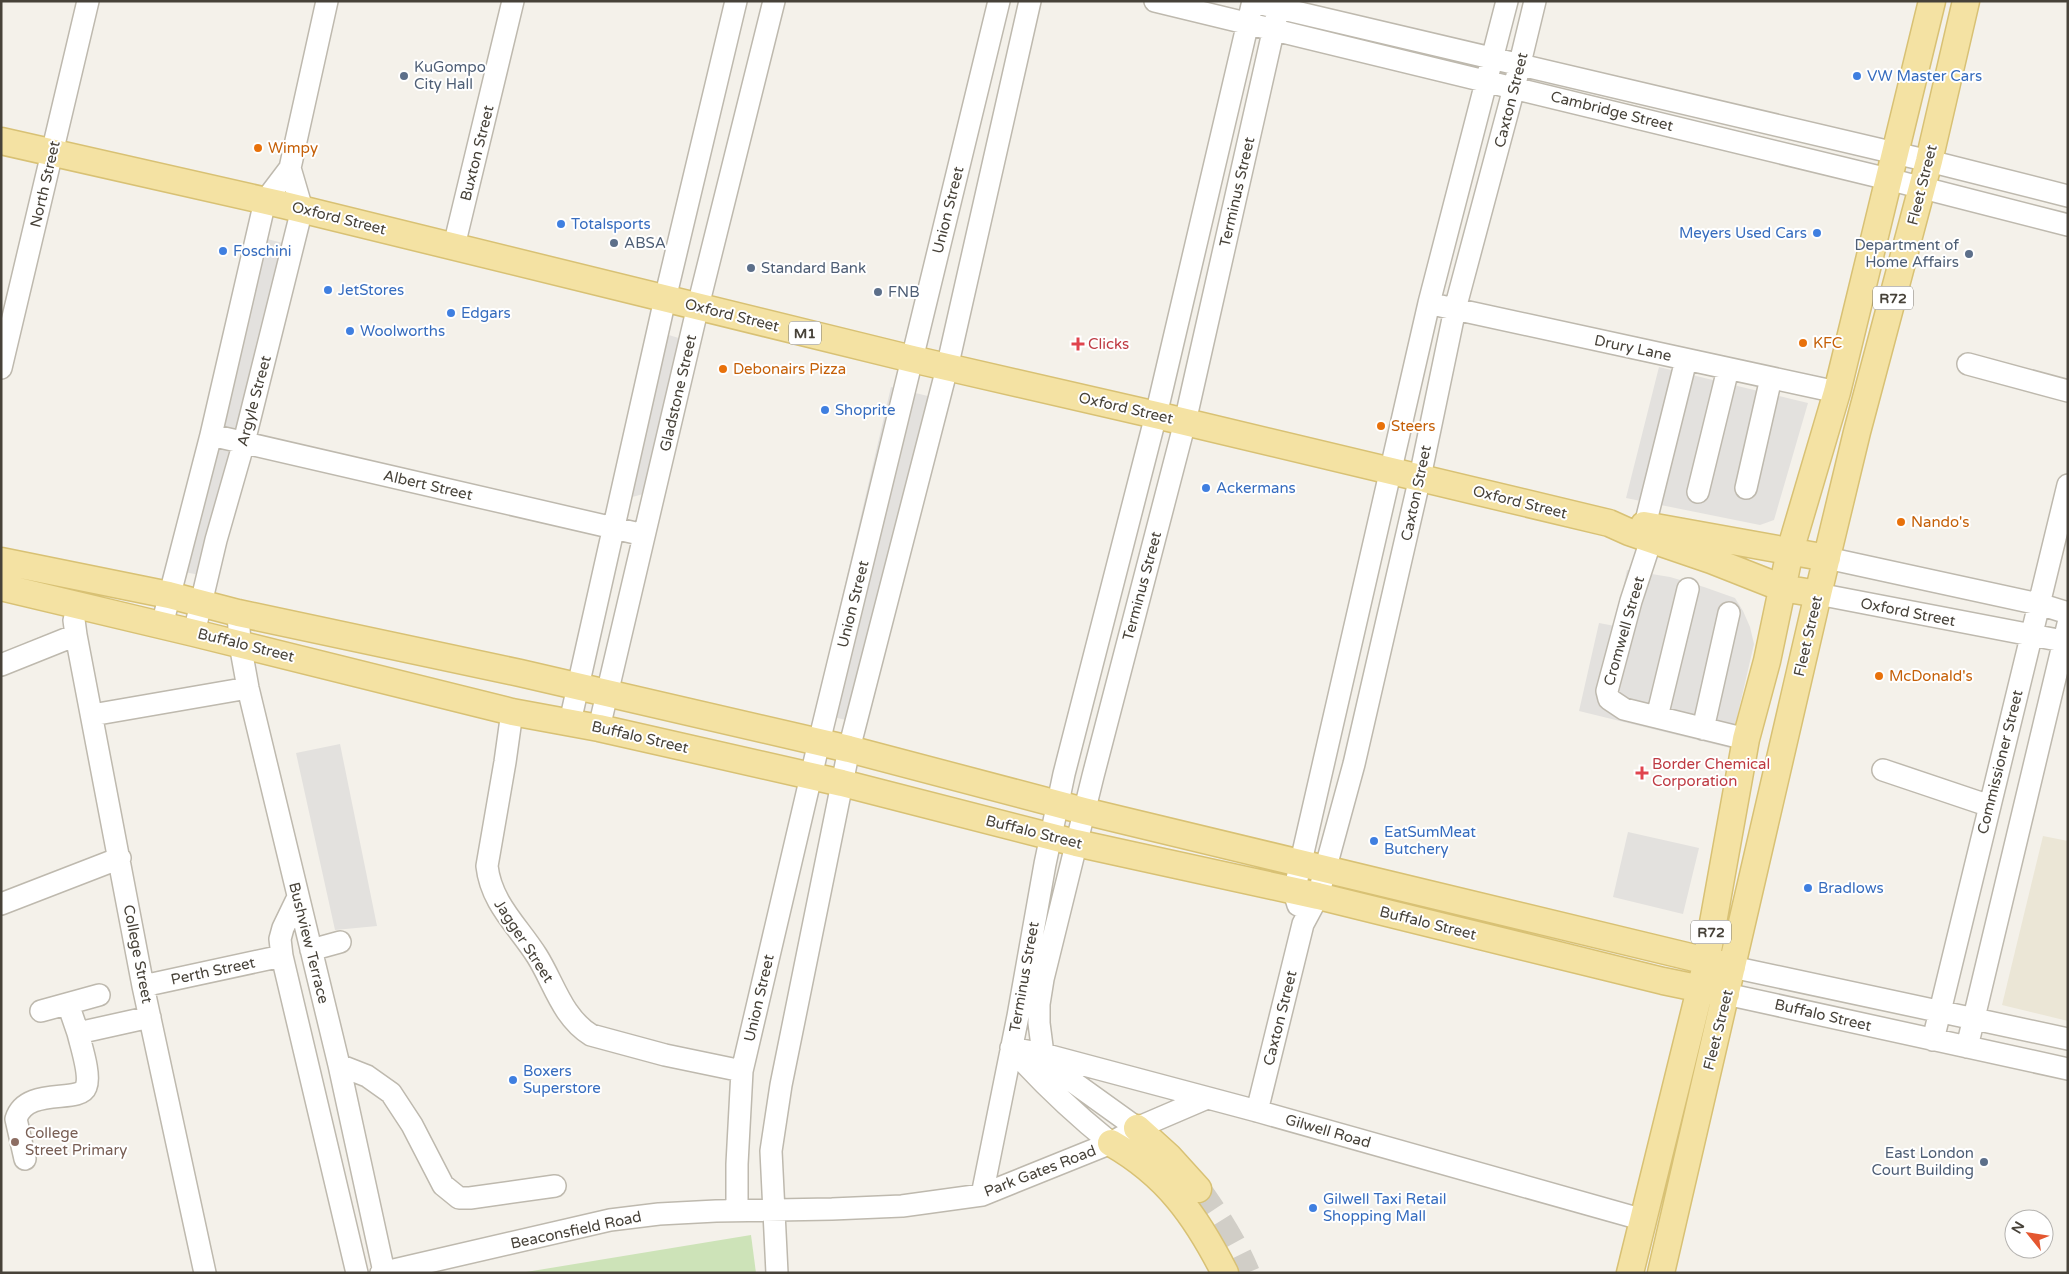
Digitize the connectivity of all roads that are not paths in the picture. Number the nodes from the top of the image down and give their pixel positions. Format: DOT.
graph roads {
  1 [pos="88,1"];
  2 [pos="327,1"];
  3 [pos="513,1"];
  4 [pos="736,1"];
  5 [pos="774,1"];
  6 [pos="999,1"];
  7 [pos="1030,1"];
  8 [pos="1155,1"];
  9 [pos="1252,1"];
  10 [pos="1507,1"];
  11 [pos="1535,1"];
  12 [pos="1932,1"];
  13 [pos="1966,1"];
  14 [pos="1280,5"];
  15 [pos="1248,23"];
  16 [pos="1274,29"];
  17 [pos="1493,58"];
  18 [pos="1520,65"];
  19 [pos="1488,82"];
  20 [pos="1514,88"];
  21 [pos="1,141"];
  22 [pos="52,153"];
  23 [pos="1895,153"];
  24 [pos="1929,161"];
  25 [pos="290,168"];
  26 [pos="1888,179"];
  27 [pos="1922,188"];
  28 [pos="2068,196"];
  29 [pos="265,201"];
  30 [pos="302,209"];
  31 [pos="2068,225"];
  32 [pos="454,246"];
  33 [pos="665,299"];
  34 [pos="1429,304"];
  35 [pos="698,306"];
  36 [pos="1455,309"];
  37 [pos="912,359"];
  38 [pos="1686,360"];
  39 [pos="1968,364"];
  40 [pos="1,368"];
  41 [pos="948,368"];
  42 [pos="1728,369"];
  43 [pos="1771,378"];
  44 [pos="2068,391"];
  45 [pos="1837,392"];
  46 [pos="1156,414"];
  47 [pos="1185,422"];
  48 [pos="211,435"];
  49 [pos="244,442"];
  50 [pos="1390,470"];
  51 [pos="1420,477"];
  52 [pos="2068,485"];
  53 [pos="1746,488"];
  54 [pos="1698,492"];
  55 [pos="614,529"];
  56 [pos="1648,532"];
  57 [pos="644,535"];
  58 [pos="1790,551"];
  59 [pos="1827,558"];
  60 [pos="1,561"];
  61 [pos="71,576"];
  62 [pos="1,587"];
  63 [pos="1782,588"];
  64 [pos="1688,589"];
  65 [pos="1818,594"];
  66 [pos="169,595"];
  67 [pos="202,603"];
  68 [pos="2039,604"];
  69 [pos="72,605"];
  70 [pos="238,613"];
  71 [pos="1729,613"];
  72 [pos="2068,613"];
  73 [pos="162,625"];
  74 [pos="194,633"];
  75 [pos="76,635"];
  76 [pos="2031,636"];
  77 [pos="2066,636"];
  78 [pos="240,644"];
  79 [pos="1,664"];
  80 [pos="577,686"];
  81 [pos="248,688"];
  82 [pos="606,694"];
  83 [pos="512,712"];
  84 [pos="92,715"];
  85 [pos="1657,717"];
  86 [pos="570,722"];
  87 [pos="599,728"];
  88 [pos="1703,729"];
  89 [pos="1746,739"];
  90 [pos="819,742"];
  91 [pos="849,748"];
  92 [pos="1883,770"];
  93 [pos="812,777"];
  94 [pos="842,783"];
  95 [pos="1058,805"];
  96 [pos="1990,806"];
  97 [pos="1084,812"];
  98 [pos="1064,840"];
  99 [pos="120,858"];
  100 [pos="1314,865"];
  101 [pos="1306,894"];
  102 [pos="298,897"];
  103 [pos="1,904"];
  104 [pos="340,942"];
  105 [pos="311,950"];
  106 [pos="282,956"];
  107 [pos="1705,961"];
  108 [pos="1732,967"];
  109 [pos="143,986"];
  110 [pos="1700,988"];
  111 [pos="1726,994"];
  112 [pos="99,996"];
  113 [pos="68,1004"];
  114 [pos="41,1010"];
  115 [pos="1939,1012"];
  116 [pos="150,1018"];
  117 [pos="1973,1020"];
  118 [pos="78,1033"];
  119 [pos="2068,1039"];
  120 [pos="1933,1040"];
  121 [pos="1967,1047"];
  122 [pos="1011,1048"];
  123 [pos="1043,1054"];
  124 [pos="339,1065"];
  125 [pos="2068,1069"];
  126 [pos="742,1072"];
  127 [pos="1207,1098"];
  128 [pos="1257,1111"];
  129 [pos="1137,1128"];
  130 [pos="1111,1143"];
  131 [pos="25,1159"];
  132 [pos="555,1186"];
  133 [pos="1198,1189"];
  134 [pos="982,1195"];
  135 [pos="737,1210"];
  136 [pos="773,1211"];
  137 [pos="1644,1220"];
  138 [pos="383,1272"];
  139 [pos="205,1273"];
  140 [pos="357,1273"];
  141 [pos="777,1273"];
  142 [pos="1225,1273"];
  143 [pos="1630,1273"];
  144 [pos="1661,1273"];
  1 -- 22 [label="street, North Street"];
  2 -- 25 [label="street"];
  3 -- 32 [label="street, Buxton Street"];
  4 -- 33 [label="street"];
  5 -- 35 [label="street, Gladstone Street"];
  6 -- 37 [label="street, Union Street"];
  7 -- 41 [label="street"];
  8 -- 15 [label="street, Cambridge Street"];
  9 -- 14 [label="street, Cambridge Street"];
  9 -- 15 [label="street, Terminus Street"];
  10 -- 17 [label="street, Caxton Street"];
  11 -- 18 [label="street, Caxton Street"];
  12 -- 23 [label="main road, Fleet Street / R72"];
  13 -- 24 [label="main road, Fleet Street / R72"];
  14 -- 16 [label="street, Terminus Street"];
  14 -- 17 [label="street, Cambridge Street"];
  15 -- 16 [label="street, Cambridge Street"];
  15 -- 46 [label="street, Terminus Street"];
  16 -- 19 [label="street, Cambridge Street"];
  16 -- 47 [label="street, Terminus Street"];
  17 -- 18 [label="street, Cambridge Street"];
  17 -- 19 [label="street, Caxton Street"];
  18 -- 20 [label="street, Caxton Street"];
  18 -- 23 [label="street, Cambridge Street"];
  19 -- 20 [label="street, Cambridge Street"];
  19 -- 34 [label="street, Caxton Street"];
  20 -- 26 [label="street, Cambridge Street"];
  20 -- 36 [label="street, Caxton Street"];
  21 -- 22 [label="main road, Oxford Street / M1"];
  22 -- 29 [label="main road, Oxford Street / M1"];
  22 -- 40 [label="street, North Street"];
  23 -- 24 [label="street, Cambridge Street"];
  23 -- 26 [label="main road, Fleet Street / R72"];
  24 -- 27 [label="main road, Fleet Street / R72"];
  24 -- 28 [label="street, Cambridge Street"];
  25 -- 29 [label="street"];
  25 -- 30 [label="street"];
  26 -- 27 [label="street, Cambridge Street"];
  26 -- 45 [label="main road, Fleet Street / R72"];
  27 -- 31 [label="street, Cambridge Street"];
  27 -- 59 [label="main road, Fleet Street / R72"];
  29 -- 30 [label="main road, Oxford Street / M1"];
  29 -- 48 [label="street"];
  30 -- 32 [label="main road, Oxford Street / M1"];
  30 -- 49 [label="street, Argyle Street"];
  32 -- 33 [label="main road, Oxford Street / M1"];
  33 -- 35 [label="main road, Oxford Street / M1"];
  33 -- 55 [label="street"];
  34 -- 36 [label="street, Drury Lane"];
  34 -- 50 [label="street, Caxton Street"];
  35 -- 37 [label="main road, Oxford Street / M1"];
  35 -- 57 [label="street, Gladstone Street"];
  36 -- 38 [label="street, Drury Lane"];
  36 -- 51 [label="street, Caxton Street"];
  37 -- 41 [label="main road, Oxford Street / M1"];
  37 -- 90 [label="street, Union Street"];
  38 -- 42 [label="street, Drury Lane"];
  38 -- 56 [label="street"];
  39 -- 44 [label="street"];
  41 -- 46 [label="main road, Oxford Street / M1"];
  41 -- 91 [label="street"];
  42 -- 43 [label="street, Drury Lane"];
  42 -- 54 [label="street"];
  43 -- 45 [label="street, Drury Lane"];
  43 -- 53 [label="street"];
  45 -- 58 [label="main road, Fleet Street / R72"];
  46 -- 47 [label="main road, Oxford Street / M1"];
  46 -- 95 [label="street, Terminus Street"];
  47 -- 50 [label="main road, Oxford Street / M1"];
  47 -- 97 [label="street, Terminus Street"];
  48 -- 49 [label="street, Albert Street"];
  48 -- 66 [label="street"];
  49 -- 55 [label="street, Albert Street"];
  49 -- 67 [label="street, Argyle Street"];
  50 -- 51 [label="main road, Oxford Street / M1"];
  50 -- 100 [label="street, Caxton Street"];
  51 -- 56 [label="main road, Oxford Street / M1"];
  51 -- 100 [label="street, Caxton Street"];
  52 -- 68 [label="street, Commissioner Street"];
  55 -- 57 [label="street, Albert Street"];
  55 -- 80 [label="street"];
  56 -- 58 [label="main road, Oxford Street"];
  56 -- 63 [label="main road, Oxford Street"];
  56 -- 85 [label="street, Cromwell Street"];
  57 -- 82 [label="street, Gladstone Street"];
  58 -- 59 [label="main road, Oxford Street"];
  58 -- 63 [label="main road, Fleet Street / R72"];
  59 -- 65 [label="main road, Fleet Street / R72"];
  59 -- 68 [label="street, Oxford Street"];
  60 -- 61 [label="main road, Buffalo Street"];
  61 -- 66 [label="main road, Buffalo Street"];
  61 -- 69 [label="street, College Street"];
  62 -- 69 [label="main road, Buffalo Street"];
  63 -- 65 [label="main road, Oxford Street"];
  63 -- 89 [label="main road, Fleet Street / R72"];
  64 -- 85 [label="street"];
  65 -- 76 [label="street, Oxford Street"];
  65 -- 108 [label="main road, Fleet Street / R72"];
  66 -- 67 [label="main road, Buffalo Street"];
  66 -- 73 [label="street"];
  67 -- 70 [label="main road, Buffalo Street"];
  67 -- 74 [label="street, Argyle Street"];
  68 -- 72 [label="street, Oxford Street"];
  68 -- 76 [label="street, Commissioner Street"];
  69 -- 73 [label="main road, Buffalo Street"];
  69 -- 75 [label="street, College Street"];
  70 -- 78 [label="street, Bushview Terrace"];
  70 -- 80 [label="main road, Buffalo Street"];
  71 -- 88 [label="street"];
  73 -- 74 [label="main road, Buffalo Street"];
  74 -- 78 [label="main road, Buffalo Street"];
  75 -- 79 [label="street"];
  75 -- 84 [label="street, College Street"];
  76 -- 77 [label="street, Oxford Street"];
  76 -- 96 [label="street, Commissioner Street"];
  77 -- 117 [label="street"];
  78 -- 81 [label="street, Bushview Terrace"];
  78 -- 83 [label="main road, Buffalo Street"];
  80 -- 82 [label="main road, Buffalo Street"];
  80 -- 86 [label="street"];
  81 -- 84 [label="street"];
  81 -- 102 [label="street, Bushview Terrace"];
  82 -- 87 [label="street, Gladstone Street"];
  82 -- 90 [label="main road, Buffalo Street"];
  83 -- 86 [label="main road, Buffalo Street"];
  83 -- 126 [label="street, Jagger Street"];
  84 -- 99 [label="street, College Street"];
  85 -- 88 [label="street, Cromwell Street"];
  86 -- 87 [label="main road, Buffalo Street"];
  87 -- 93 [label="main road, Buffalo Street"];
  88 -- 89 [label="street, Cromwell Street"];
  89 -- 107 [label="main road, Fleet Street / R72"];
  90 -- 91 [label="main road, Buffalo Street"];
  90 -- 93 [label="street, Union Street"];
  91 -- 94 [label="street"];
  91 -- 95 [label="main road, Buffalo Street"];
  92 -- 96 [label="street"];
  93 -- 94 [label="main road, Buffalo Street"];
  93 -- 126 [label="street, Union Street"];
  94 -- 98 [label="main road, Buffalo Street"];
  94 -- 136 [label="street"];
  95 -- 97 [label="main road, Buffalo Street"];
  95 -- 98 [label="street, Terminus Street"];
  96 -- 115 [label="street, Commissioner Street"];
  97 -- 98 [label="street, Terminus Street"];
  97 -- 100 [label="main road, Buffalo Street"];
  98 -- 101 [label="main road, Buffalo Street"];
  98 -- 122 [label="street, Terminus Street"];
  98 -- 123 [label="street, Terminus Street"];
  99 -- 103 [label="street"];
  99 -- 109 [label="street, College Street"];
  100 -- 101 [label="street, Caxton Street"];
  100 -- 107 [label="main road, Buffalo Street"];
  101 -- 110 [label="main road, Buffalo Street"];
  101 -- 128 [label="street, Caxton Street"];
  102 -- 105 [label="street, Bushview Terrace"];
  102 -- 106 [label="street"];
  104 -- 105 [label="street"];
  105 -- 124 [label="street, Bushview Terrace"];
  106 -- 109 [label="street, Perth Street"];
  106 -- 140 [label="street"];
  107 -- 108 [label="main road, Buffalo Street"];
  107 -- 110 [label="main road, Fleet Street / R72"];
  108 -- 111 [label="main road, Fleet Street / R72"];
  108 -- 115 [label="street, Buffalo Street"];
  109 -- 116 [label="street, College Street"];
  110 -- 111 [label="main road, Buffalo Street"];
  110 -- 137 [label="main road, Fleet Street / R72"];
  111 -- 120 [label="street, Buffalo Street"];
  111 -- 144 [label="main road, Fleet Street / R72"];
  112 -- 113 [label="street"];
  113 -- 114 [label="street"];
  113 -- 118 [label="street"];
  115 -- 117 [label="street, Buffalo Street"];
  115 -- 120 [label="street, Commissioner Street"];
  116 -- 118 [label="street"];
  116 -- 139 [label="street, College Street"];
  117 -- 119 [label="street, Buffalo Street"];
  117 -- 121 [label="street"];
  118 -- 131 [label="street"];
  120 -- 121 [label="street, Buffalo Street"];
  121 -- 125 [label="street, Buffalo Street"];
  122 -- 123 [label="street, Gilwell Road"];
  122 -- 130 [label="street, Terminus Street"];
  122 -- 134 [label="street, Terminus Street"];
  123 -- 127 [label="street, Gilwell Road"];
  123 -- 129 [label="street"];
  124 -- 132 [label="street"];
  124 -- 138 [label="street, Bushview Terrace"];
  126 -- 135 [label="street, Union Street"];
  127 -- 128 [label="street, Gilwell Road"];
  127 -- 129 [label="street, Park Gates Road"];
  128 -- 137 [label="street, Gilwell Road"];
  129 -- 130 [label="street, Park Gates Road"];
  129 -- 133 [label="main road"];
  130 -- 134 [label="street, Park Gates Road"];
  130 -- 142 [label="main road"];
  134 -- 136 [label="street, Park Gates Road"];
  135 -- 136 [label="street, Beaconsfield Road"];
  135 -- 138 [label="street, Beaconsfield Road"];
  136 -- 141 [label="street"];
  137 -- 143 [label="main road, Fleet Street / R72"];
}
